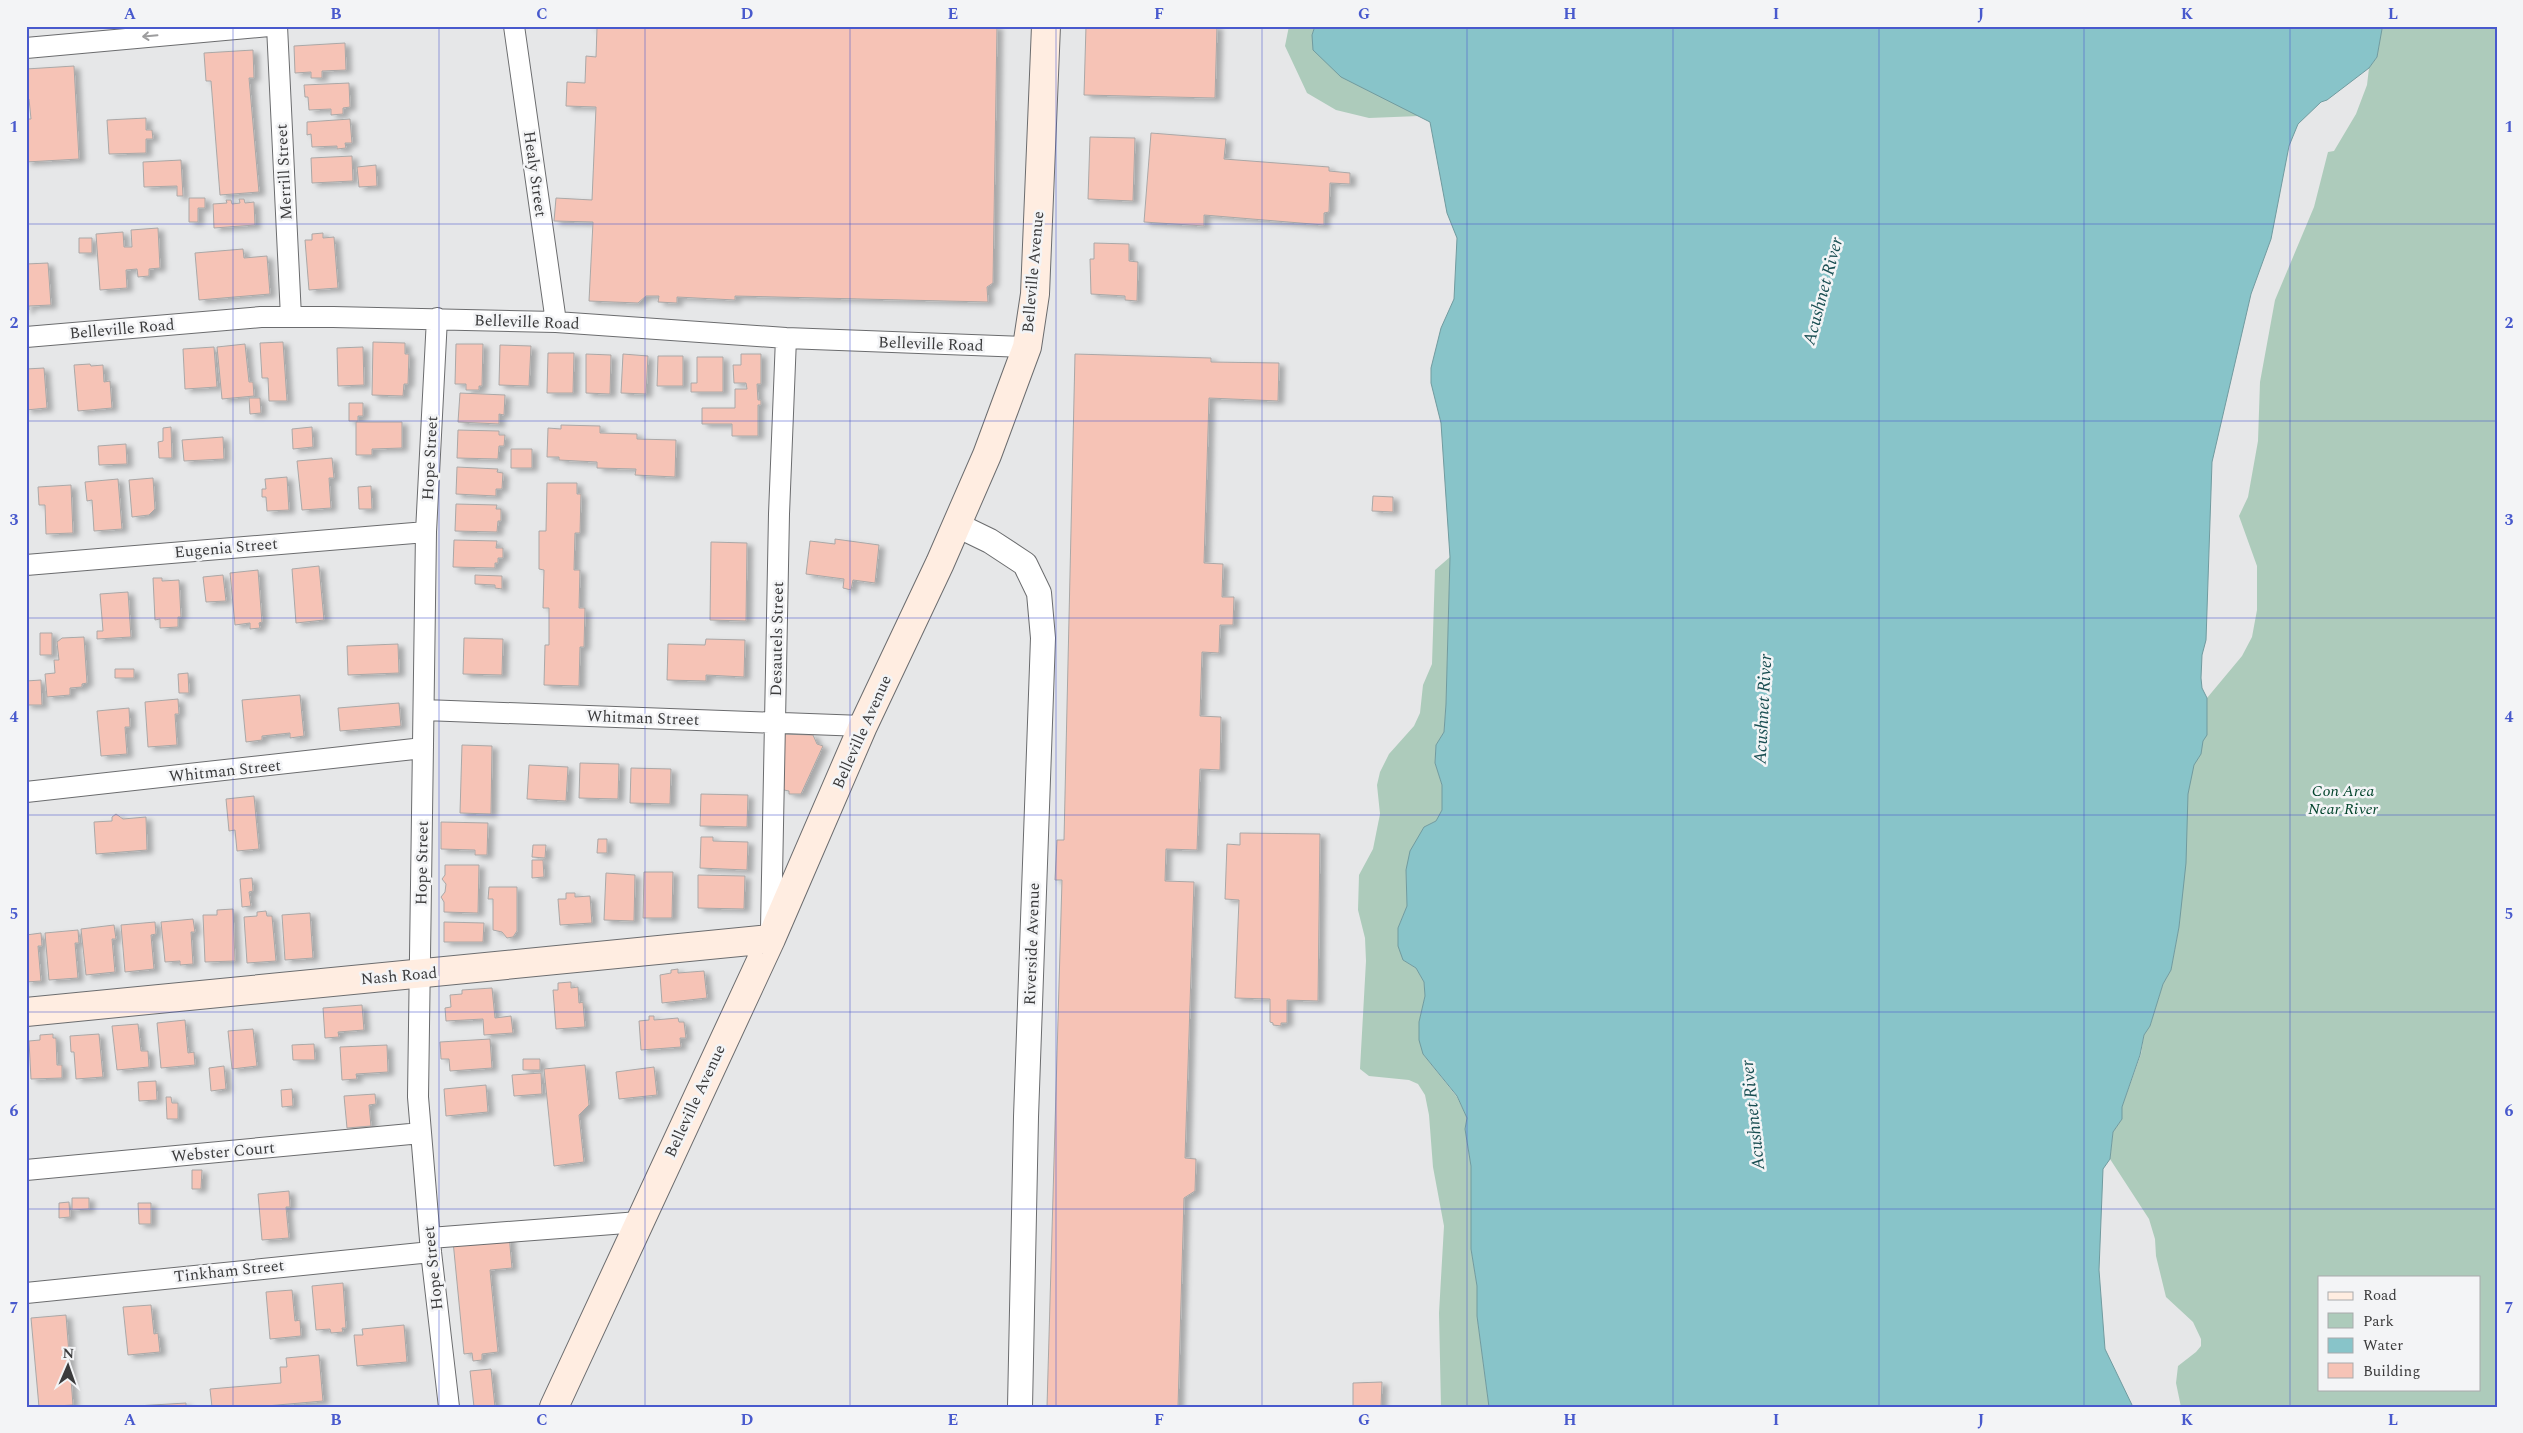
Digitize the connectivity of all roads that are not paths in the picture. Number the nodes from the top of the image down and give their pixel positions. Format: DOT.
graph roads {
  1 [pos="269,26"];
  2 [pos="277,26"];
  3 [pos="514,26"];
  4 [pos="1046,26"];
  5 [pos="26,48"];
  6 [pos="291,317"];
  7 [pos="437,318"];
  8 [pos="556,322"];
  9 [pos="26,338"];
  10 [pos="786,338"];
  11 [pos="1027,348"];
  12 [pos="957,525"];
  13 [pos="426,532"];
  14 [pos="26,565"];
  15 [pos="424,710"];
  16 [pos="776,724"];
  17 [pos="863,726"];
  18 [pos="424,748"];
  19 [pos="26,792"];
  20 [pos="771,939"];
  21 [pos="421,974"];
  22 [pos="26,1012"];
  23 [pos="421,1133"];
  24 [pos="26,1170"];
  25 [pos="639,1222"];
  26 [pos="430,1245"];
  27 [pos="26,1293"];
  28 [pos="449,1407"];
  29 [pos="554,1407"];
  30 [pos="1020,1407"];
  1 -- 5 [label="street, one-way"];
  2 -- 6 [label="street, Merrill Street"];
  3 -- 8 [label="street, Healy Street"];
  4 -- 11 [label="main road, Belleville Avenue"];
  6 -- 7 [label="street, Belleville Road"];
  6 -- 9 [label="street, Belleville Road"];
  7 -- 8 [label="street, Belleville Road"];
  7 -- 13 [label="street, Hope Street"];
  8 -- 10 [label="street, Belleville Road"];
  10 -- 11 [label="street, Belleville Road"];
  10 -- 16 [label="street, Desautels Street"];
  11 -- 12 [label="main road, Belleville Avenue"];
  12 -- 17 [label="main road, Belleville Avenue"];
  12 -- 30 [label="street, Riverside Avenue"];
  13 -- 14 [label="street, Eugenia Street"];
  13 -- 15 [label="street, Hope Street"];
  15 -- 16 [label="street, Whitman Street"];
  15 -- 18 [label="street, Hope Street"];
  16 -- 17 [label="street, Whitman Street"];
  16 -- 20 [label="street, Desautels Street"];
  17 -- 20 [label="main road, Belleville Avenue"];
  18 -- 19 [label="street, Whitman Street"];
  18 -- 21 [label="street, Hope Street"];
  20 -- 21 [label="main road, Nash Road"];
  20 -- 25 [label="main road, Belleville Avenue"];
  21 -- 22 [label="main road, Nash Road"];
  21 -- 23 [label="street, Hope Street"];
  23 -- 24 [label="street, Webster Court"];
  23 -- 26 [label="street, Hope Street"];
  25 -- 26 [label="street, Tinkham Street"];
  25 -- 29 [label="main road, Belleville Avenue"];
  26 -- 27 [label="street, Tinkham Street"];
  26 -- 28 [label="street, Hope Street"];
}
